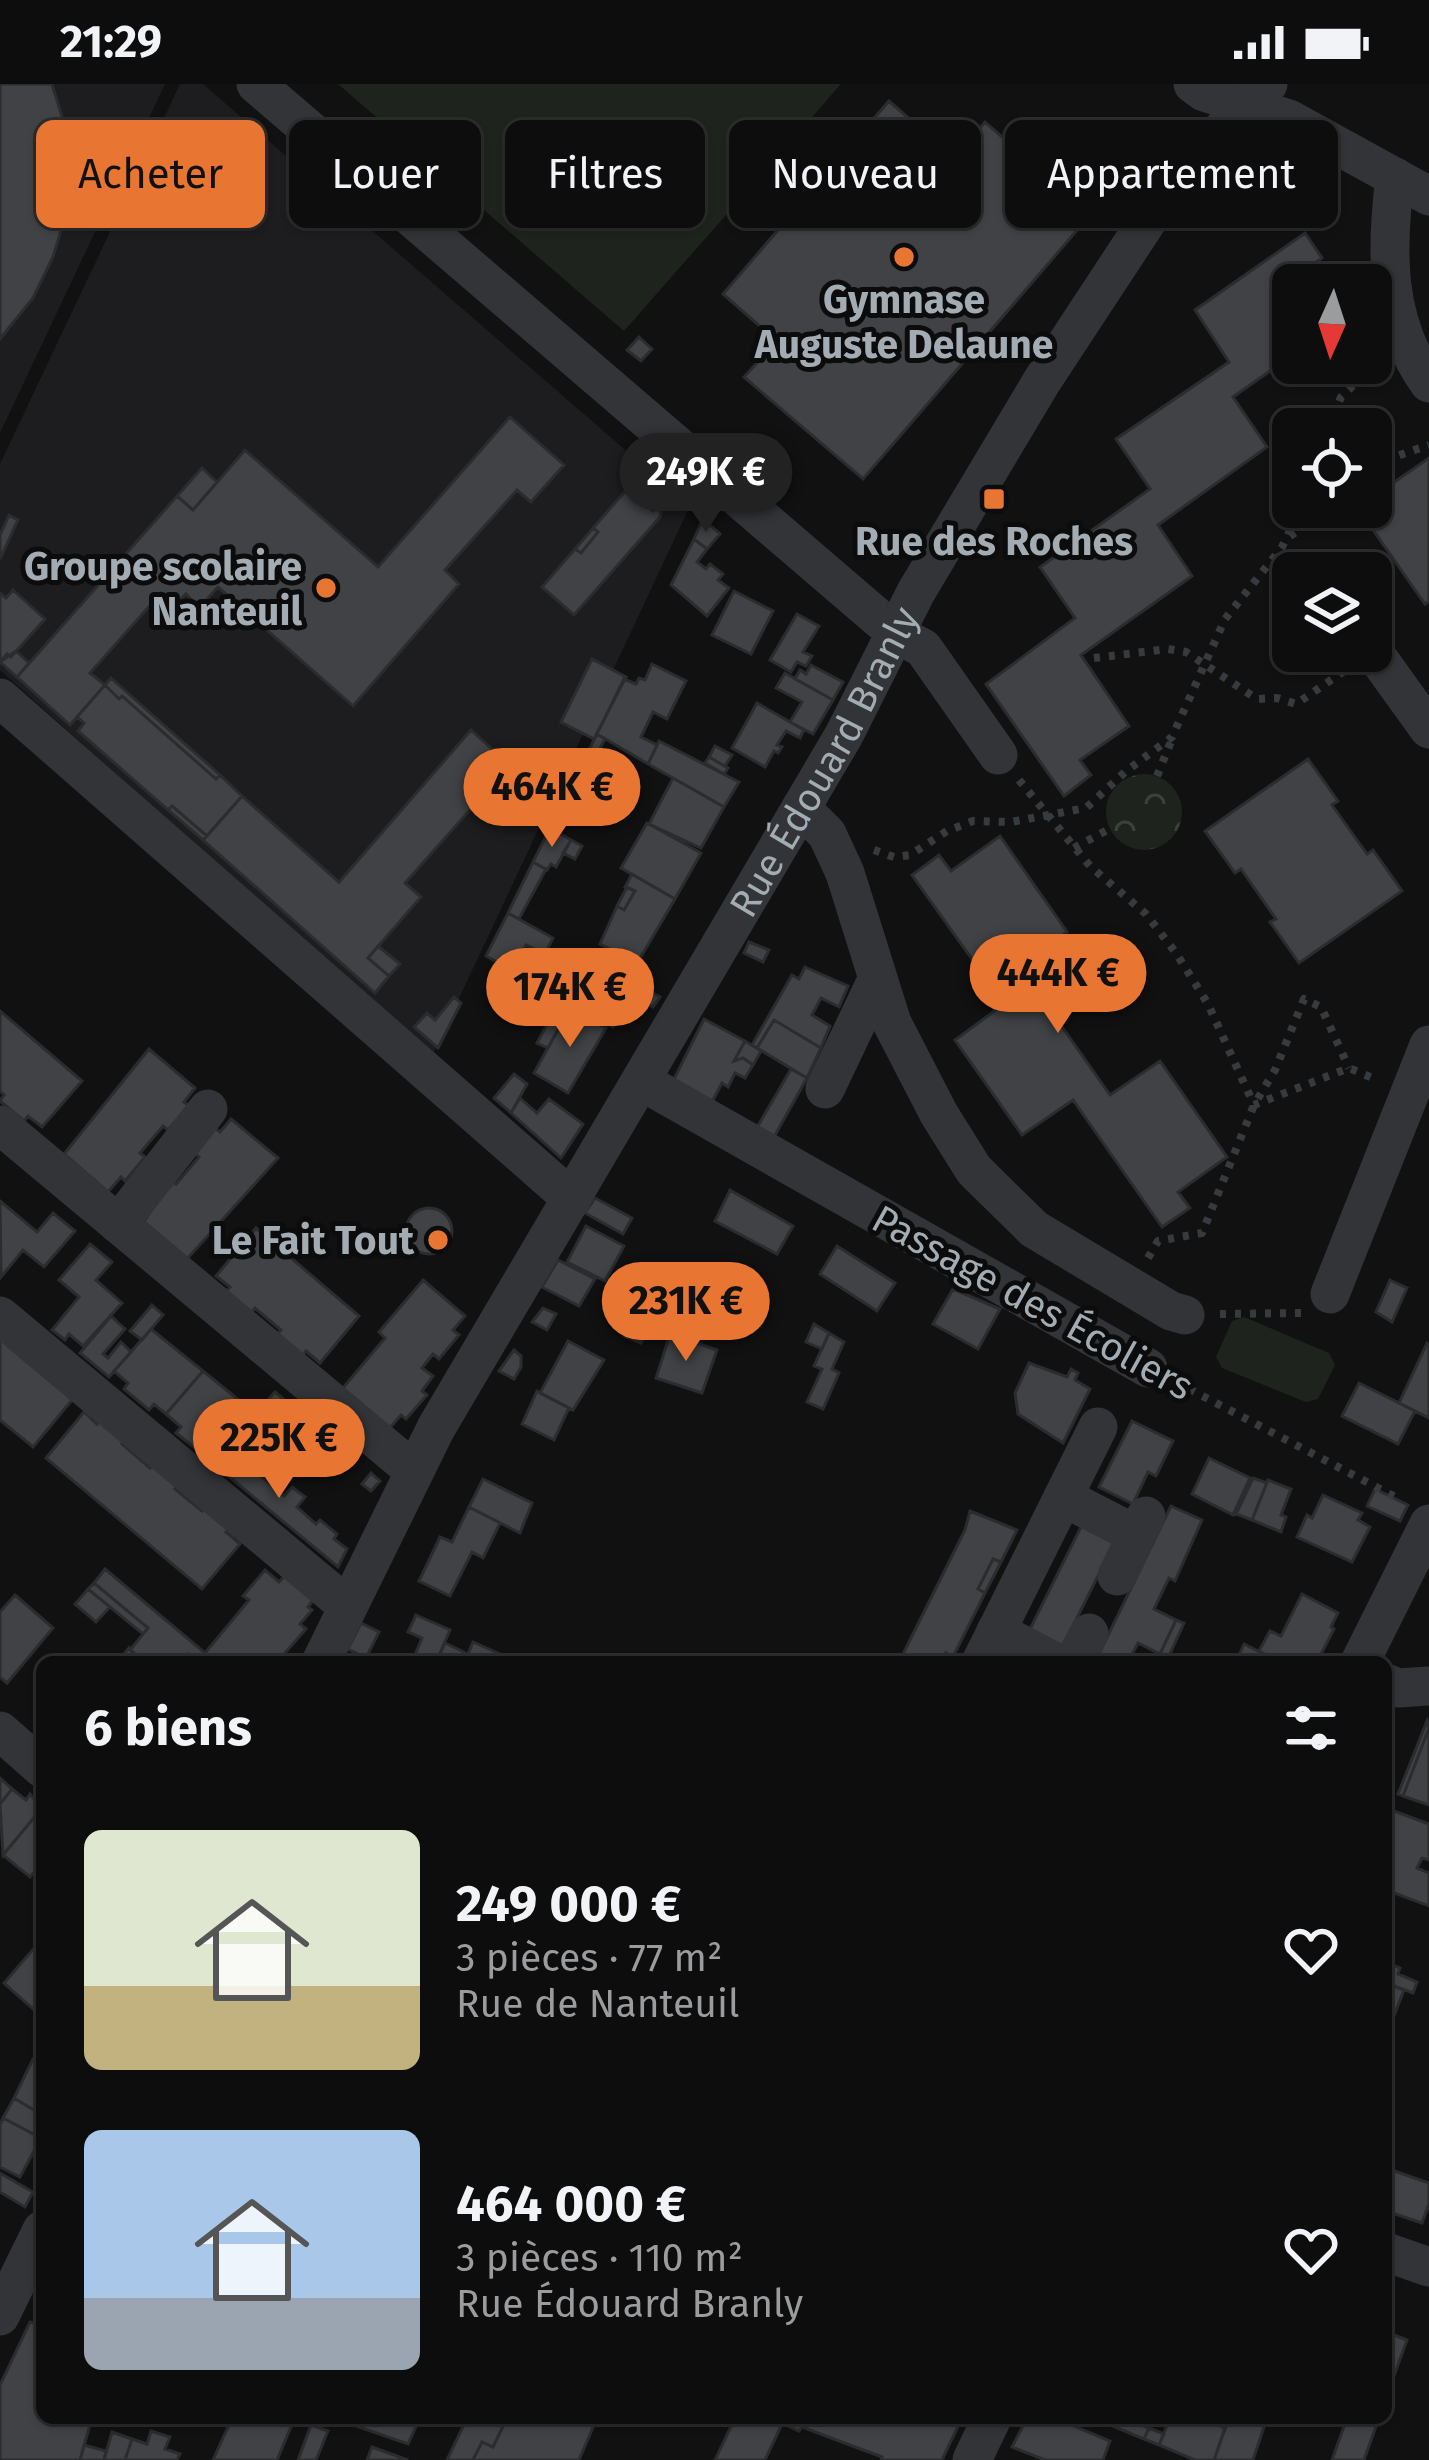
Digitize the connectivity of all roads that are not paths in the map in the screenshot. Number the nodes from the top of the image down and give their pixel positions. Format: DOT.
graph roads {
  1 [pos="256,84"];
  2 [pos="1193,84"];
  3 [pos="1256,95"];
  4 [pos="1412,186"];
  5 [pos="1429,383"];
  6 [pos="898,635"];
  7 [pos="1388,672"];
  8 [pos="0,698"];
  9 [pos="1429,729"];
  10 [pos="998,755"];
  11 [pos="801,808"];
  12 [pos="877,980"];
  13 [pos="1429,1045"];
  14 [pos="641,1082"];
  15 [pos="825,1089"];
  16 [pos="208,1109"];
  17 [pos="0,1125"];
  18 [pos="572,1199"];
  19 [pos="118,1224"];
  20 [pos="1330,1294"];
  21 [pos="1185,1315"];
  22 [pos="0,1316"];
  23 [pos="1148,1368"];
  24 [pos="1098,1427"];
  25 [pos="413,1470"];
  26 [pos="1063,1497"];
  27 [pos="1419,1515"];
  28 [pos="1117,1576"];
  29 [pos="346,1605"];
  30 [pos="988,1646"];
  31 [pos="324,1656"];
  32 [pos="1029,1656"];
  33 [pos="1362,1656"];
  34 [pos="1392,1686"];
  35 [pos="1429,1686"];
  36 [pos="0,1731"];
  37 [pos="36,1763"];
  38 [pos="36,2242"];
  39 [pos="1392,2254"];
  40 [pos="1429,2267"];
  41 [pos="0,2316"];
  42 [pos="989,2424"];
  43 [pos="972,2460"];
  1 -- 6 [label="street"];
  2 -- 3 [label="street"];
  3 -- 4 [label="street"];
  3 -- 6 [label="street, Rue Édouard Branly"];
  4 -- 5 [label="street"];
  6 -- 10 [label="street"];
  6 -- 11 [label="street, Rue Édouard Branly"];
  7 -- 9 [label="street"];
  8 -- 18 [label="street"];
  11 -- 12 [label="street"];
  11 -- 14 [label="street, Rue Édouard Branly"];
  12 -- 15 [label="street"];
  12 -- 21 [label="street"];
  13 -- 20 [label="street"];
  14 -- 18 [label="street, Rue Édouard Branly"];
  14 -- 23 [label="street, Passage des Écoliers"];
  16 -- 19 [label="street"];
  17 -- 19 [label="street"];
  18 -- 25 [label="street, Rue Édouard Branly"];
  19 -- 25 [label="street"];
  22 -- 29 [label="street"];
  24 -- 26 [label="street"];
  25 -- 29 [label="street, Rue Édouard Branly"];
  26 -- 28 [label="street"];
  26 -- 30 [label="street"];
  27 -- 33 [label="street"];
  29 -- 31 [label="street, Rue Édouard Branly"];
  30 -- 32 [label="street"];
  34 -- 35 [label="street"];
  36 -- 37 [label="street"];
  38 -- 41 [label="street"];
  39 -- 40 [label="street"];
  42 -- 43 [label="street"];
}
